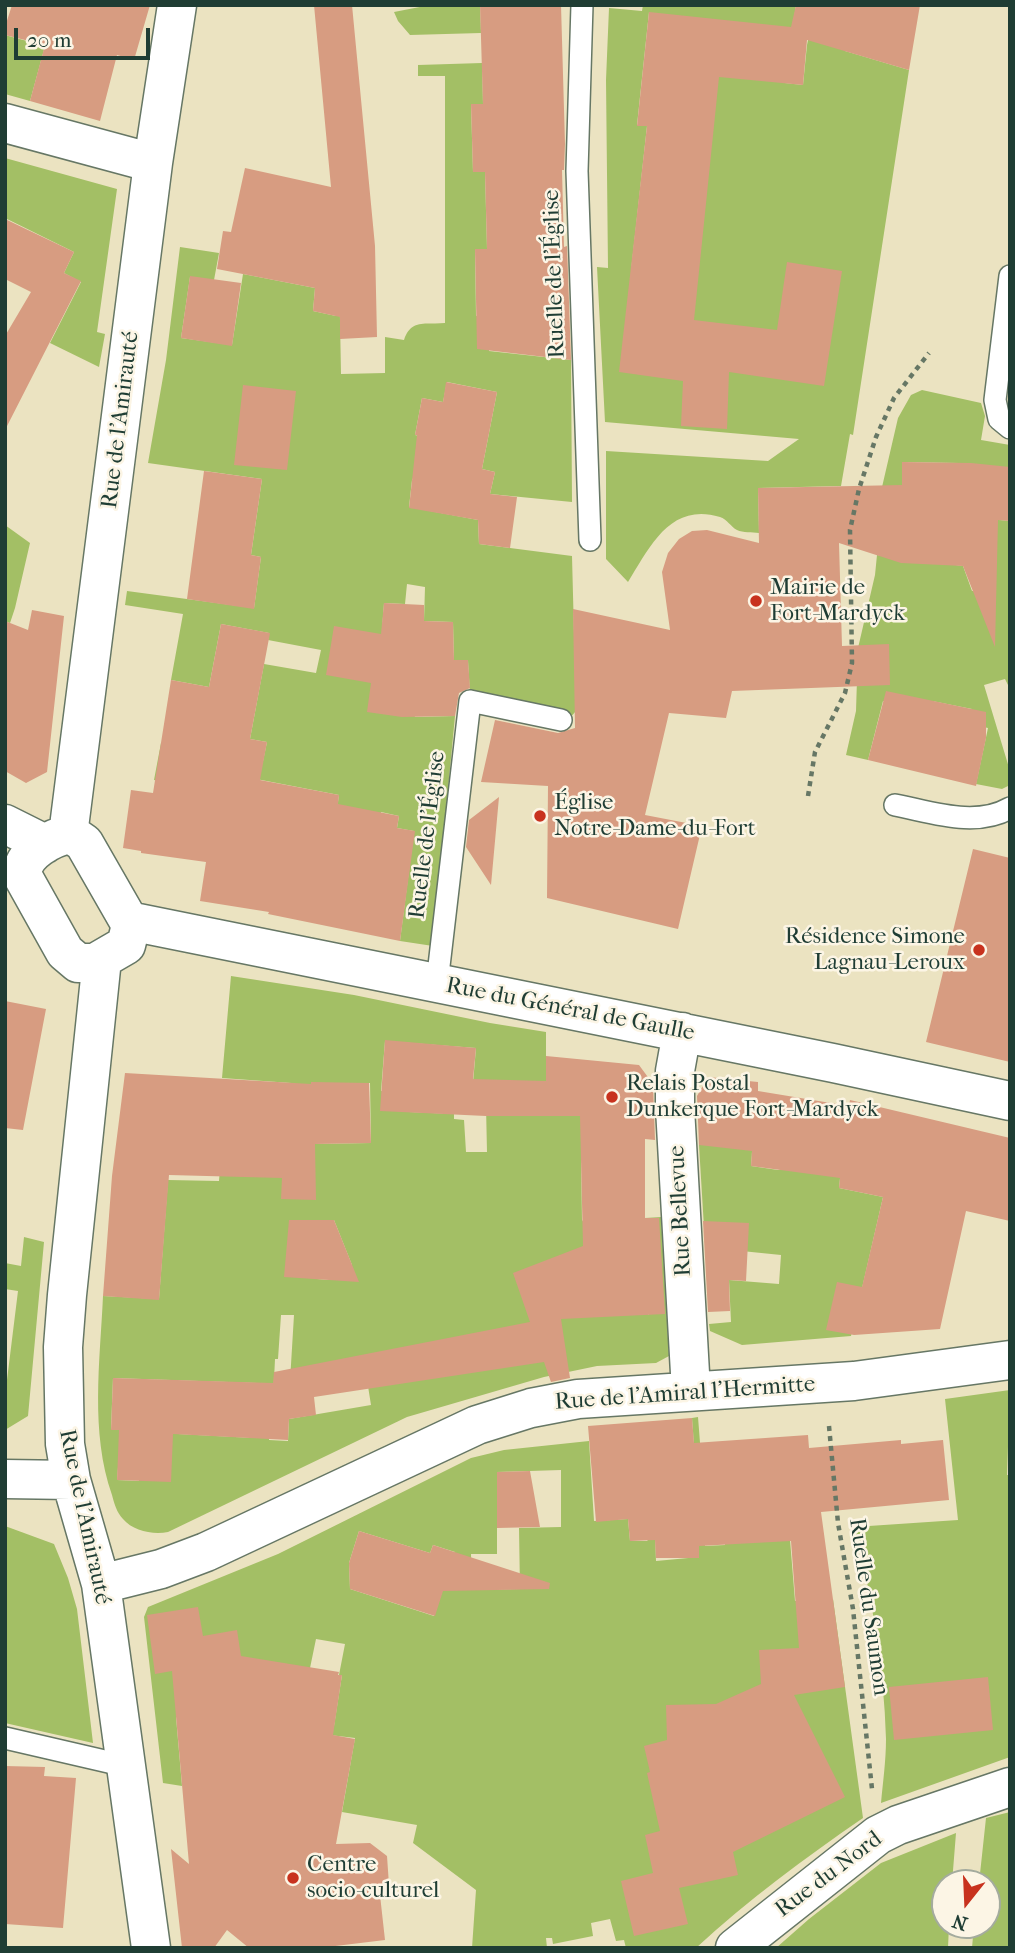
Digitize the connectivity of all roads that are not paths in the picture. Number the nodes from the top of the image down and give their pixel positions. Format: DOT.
graph roads {
  1 [pos="177,5"];
  2 [pos="582,5"];
  3 [pos="5,123"];
  4 [pos="153,163"];
  5 [pos="1010,276"];
  6 [pos="1010,428"];
  7 [pos="590,540"];
  8 [pos="561,720"];
  9 [pos="895,806"];
  10 [pos="1010,808"];
  11 [pos="5,824"];
  12 [pos="57,840"];
  13 [pos="129,921"];
  14 [pos="102,959"];
  15 [pos="437,983"];
  16 [pos="682,1032"];
  17 [pos="1010,1101"];
  18 [pos="1010,1360"];
  19 [pos="691,1391"];
  20 [pos="5,1479"];
  21 [pos="71,1480"];
  22 [pos="101,1584"];
  23 [pos="5,1738"];
  24 [pos="126,1766"];
  25 [pos="1010,1787"];
  26 [pos="150,1948"];
  27 [pos="735,1948"];
  1 -- 4 [label="street, Rue de l'Amirauté"];
  2 -- 7 [label="lane, Ruelle de l'Église"];
  3 -- 4 [label="street"];
  4 -- 12 [label="street, Rue de l'Amirauté"];
  5 -- 6 [label="lane"];
  8 -- 15 [label="lane, Ruelle de l'Église"];
  9 -- 10 [label="lane"];
  11 -- 12 [label="street"];
  12 -- 13 [label="street"];
  12 -- 14 [label="street"];
  13 -- 14 [label="street"];
  13 -- 15 [label="street, Rue du Général de Gaulle"];
  14 -- 21 [label="street, Rue de l'Amirauté"];
  15 -- 16 [label="street, Rue du Général de Gaulle"];
  16 -- 17 [label="street, Rue du Général de Gaulle"];
  16 -- 19 [label="street, Rue Bellevue"];
  18 -- 19 [label="street, Rue de l'Amiral l'Hermitte"];
  19 -- 22 [label="street, Rue de l'Amiral l'Hermitte"];
  20 -- 21 [label="street"];
  21 -- 22 [label="street, Rue de l'Amirauté"];
  22 -- 24 [label="street, Rue de l'Amirauté"];
  23 -- 24 [label="lane"];
  24 -- 26 [label="street, Rue de l'Amirauté"];
  25 -- 27 [label="street, Rue du Nord"];
}
